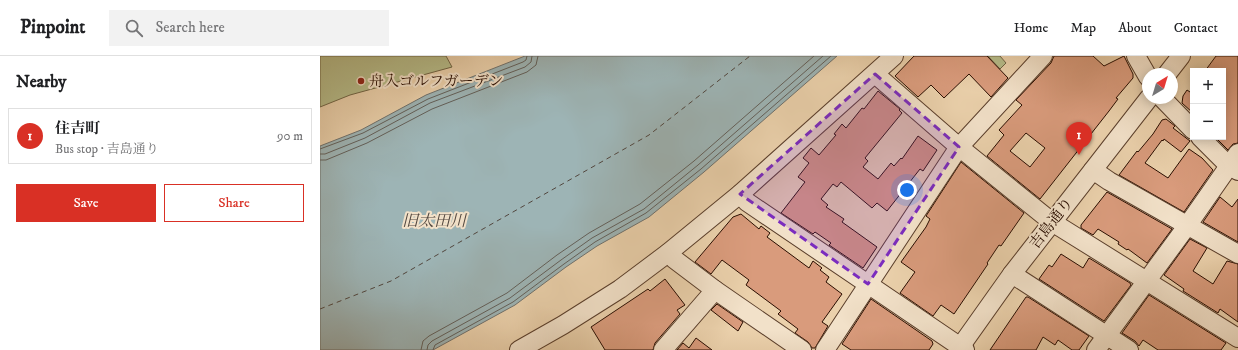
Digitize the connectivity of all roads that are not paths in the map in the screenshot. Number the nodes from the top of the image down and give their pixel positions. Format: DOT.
graph roads {
  1 [pos="894,56"];
  2 [pos="1044,56"];
  3 [pos="1136,56"];
  4 [pos="1181,56"];
  5 [pos="1143,68"];
  6 [pos="1172,68"];
  7 [pos="875,74"];
  8 [pos="1143,104"];
  9 [pos="1168,104"];
  10 [pos="1190,127"];
  11 [pos="1204,140"];
  12 [pos="959,147"];
  13 [pos="1235,163"];
  14 [pos="1093,170"];
  15 [pos="740,194"];
  16 [pos="1052,222"];
  17 [pos="1187,226"];
  18 [pos="668,253"];
  19 [pos="1238,254"];
  20 [pos="1012,274"];
  21 [pos="1146,282"];
  22 [pos="868,284"];
  23 [pos="715,290"];
  24 [pos="1107,336"];
  25 [pos="1238,338"];
  26 [pos="961,349"];
  27 [pos="520,350"];
  28 [pos="663,350"];
  29 [pos="802,350"];
  30 [pos="825,350"];
  31 [pos="1096,350"];
  32 [pos="1129,350"];
  1 -- 7 [label="street"];
  2 -- 12 [label="street"];
  3 -- 5 [label="street"];
  4 -- 6 [label="street"];
  7 -- 12 [label="street"];
  7 -- 15 [label="street"];
  8 -- 14 [label="street, 吉島通り"];
  9 -- 10 [label="street"];
  11 -- 13 [label="street"];
  12 -- 16 [label="street"];
  12 -- 22 [label="street"];
  13 -- 17 [label="street"];
  14 -- 16 [label="street, 吉島通り"];
  14 -- 17 [label="street"];
  15 -- 18 [label="street"];
  15 -- 22 [label="street"];
  16 -- 20 [label="street, 吉島通り"];
  16 -- 21 [label="street"];
  17 -- 19 [label="street"];
  17 -- 21 [label="street"];
  18 -- 23 [label="street"];
  18 -- 27 [label="street"];
  20 -- 24 [label="street"];
  20 -- 26 [label="street, 吉島通り"];
  21 -- 24 [label="street"];
  21 -- 25 [label="street"];
  22 -- 26 [label="street"];
  22 -- 30 [label="street"];
  23 -- 28 [label="street"];
  23 -- 29 [label="street"];
  24 -- 31 [label="street"];
  24 -- 32 [label="street"];
}
